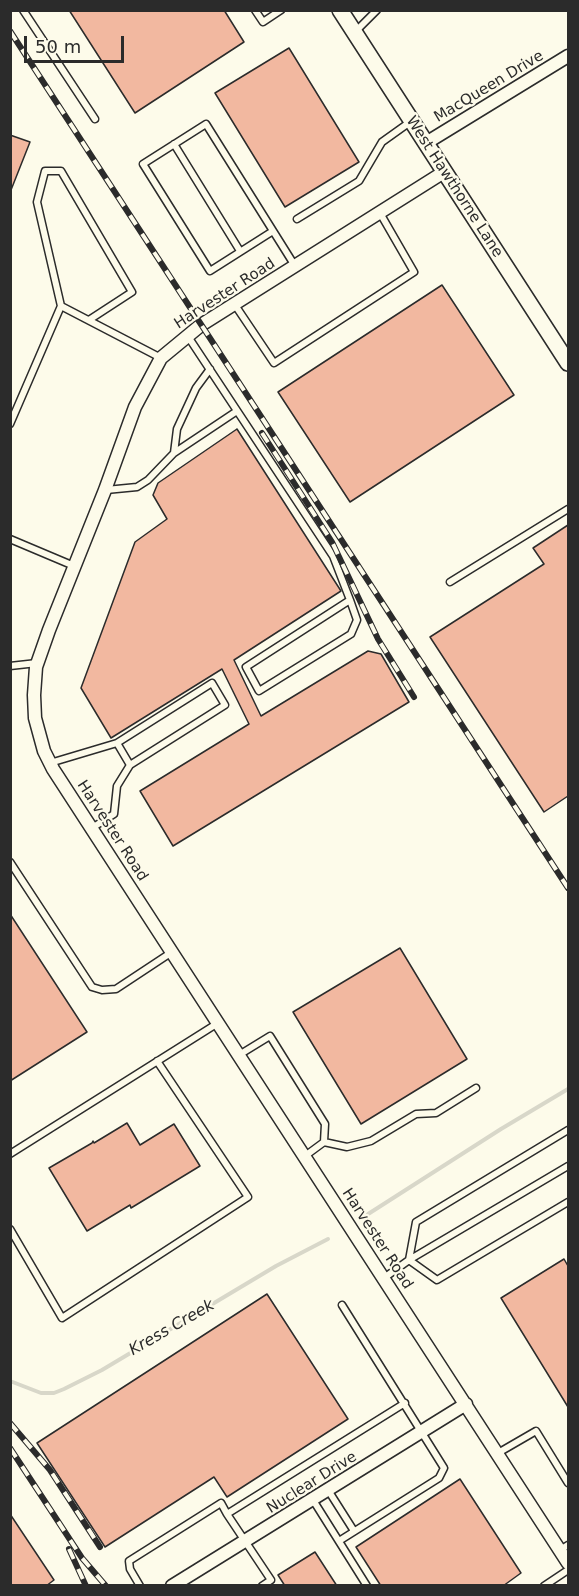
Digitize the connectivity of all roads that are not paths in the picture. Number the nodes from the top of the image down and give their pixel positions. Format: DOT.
graph roads {
  1 [pos="23,10"];
  2 [pos="255,10"];
  3 [pos="281,10"];
  4 [pos="340,10"];
  5 [pos="377,10"];
  6 [pos="354,33"];
  7 [pos="568,56"];
  8 [pos="95,119"];
  9 [pos="412,121"];
  10 [pos="426,143"];
  11 [pos="174,144"];
  12 [pos="444,172"];
  13 [pos="380,213"];
  14 [pos="297,219"];
  15 [pos="273,231"];
  16 [pos="240,251"];
  17 [pos="296,266"];
  18 [pos="235,305"];
  19 [pos="61,306"];
  20 [pos="89,320"];
  21 [pos="187,336"];
  22 [pos="161,358"];
  23 [pos="568,363"];
  24 [pos="210,369"];
  25 [pos="237,411"];
  26 [pos="10,424"];
  27 [pos="174,453"];
  28 [pos="105,490"];
  29 [pos="568,509"];
  30 [pos="10,539"];
  31 [pos="74,566"];
  32 [pos="450,582"];
  33 [pos="350,600"];
  34 [pos="37,663"];
  35 [pos="10,666"];
  36 [pos="117,743"];
  37 [pos="50,763"];
  38 [pos="130,765"];
  39 [pos="92,828"];
  40 [pos="10,862"];
  41 [pos="172,952"];
  42 [pos="218,1023"];
  43 [pos="239,1055"];
  44 [pos="157,1061"];
  45 [pos="476,1088"];
  46 [pos="568,1130"];
  47 [pos="324,1142"];
  48 [pos="10,1154"];
  49 [pos="305,1156"];
  50 [pos="568,1166"];
  51 [pos="568,1202"];
  52 [pos="10,1229"];
  53 [pos="409,1260"];
  54 [pos="384,1278"];
  55 [pos="342,1305"];
  56 [pos="405,1403"];
  57 [pos="466,1404"];
  58 [pos="423,1431"];
  59 [pos="498,1453"];
  60 [pos="568,1483"];
  61 [pos="328,1490"];
  62 [pos="313,1500"];
  63 [pos="228,1514"];
  64 [pos="354,1531"];
  65 [pos="245,1541"];
  66 [pos="339,1541"];
  67 [pos="564,1548"];
  68 [pos="568,1563"];
  69 [pos="568,1570"];
  70 [pos="140,1586"];
  71 [pos="172,1586"];
  72 [pos="261,1586"];
  73 [pos="367,1586"];
  74 [pos="544,1586"];
  1 -- 8 [label="lane"];
  2 -- 3 [label="lane"];
  4 -- 6 [label="street, West Hawthorne Lane"];
  5 -- 6 [label="lane"];
  6 -- 9 [label="street, West Hawthorne Lane"];
  7 -- 10 [label="street, MacQueen Drive"];
  9 -- 10 [label="street, West Hawthorne Lane"];
  9 -- 14 [label="lane"];
  10 -- 12 [label="street, West Hawthorne Lane"];
  11 -- 15 [label="lane"];
  11 -- 16 [label="lane"];
  11 -- 16 [label="lane"];
  12 -- 13 [label="street, Harvester Road"];
  12 -- 23 [label="street, West Hawthorne Lane"];
  13 -- 17 [label="street, Harvester Road"];
  13 -- 18 [label="lane"];
  15 -- 16 [label="lane"];
  15 -- 17 [label="lane"];
  17 -- 18 [label="street, Harvester Road"];
  18 -- 21 [label="street, Harvester Road"];
  19 -- 20 [label="lane"];
  19 -- 20 [label="lane"];
  19 -- 26 [label="lane"];
  20 -- 22 [label="lane"];
  21 -- 22 [label="street, Harvester Road"];
  21 -- 24 [label="lane"];
  22 -- 28 [label="street, Harvester Road"];
  24 -- 25 [label="lane"];
  24 -- 27 [label="lane"];
  25 -- 27 [label="lane"];
  25 -- 33 [label="lane"];
  27 -- 28 [label="lane"];
  28 -- 31 [label="street, Harvester Road"];
  29 -- 32 [label="lane"];
  30 -- 31 [label="lane"];
  31 -- 34 [label="street, Harvester Road"];
  33 -- 33 [label="lane"];
  34 -- 35 [label="lane"];
  34 -- 37 [label="street, Harvester Road"];
  36 -- 37 [label="lane"];
  36 -- 38 [label="lane"];
  36 -- 38 [label="lane"];
  37 -- 39 [label="street, Harvester Road"];
  38 -- 39 [label="lane"];
  39 -- 41 [label="street, Harvester Road"];
  40 -- 41 [label="lane"];
  41 -- 42 [label="street, Harvester Road"];
  42 -- 43 [label="street, Harvester Road"];
  42 -- 44 [label="lane"];
  43 -- 47 [label="lane"];
  43 -- 49 [label="street, Harvester Road"];
  44 -- 48 [label="lane"];
  44 -- 52 [label="lane"];
  45 -- 47 [label="lane"];
  46 -- 53 [label="lane"];
  47 -- 49 [label="lane"];
  49 -- 54 [label="street, Harvester Road"];
  50 -- 53 [label="lane"];
  51 -- 53 [label="lane"];
  53 -- 54 [label="lane"];
  54 -- 57 [label="street, Harvester Road"];
  55 -- 56 [label="lane"];
  56 -- 58 [label="lane"];
  56 -- 63 [label="lane"];
  57 -- 58 [label="street, Nuclear Drive"];
  57 -- 59 [label="street, Harvester Road"];
  58 -- 61 [label="street, Nuclear Drive"];
  58 -- 64 [label="lane"];
  59 -- 60 [label="lane"];
  59 -- 67 [label="street, Harvester Road"];
  61 -- 62 [label="street, Nuclear Drive"];
  61 -- 64 [label="lane"];
  62 -- 65 [label="street, Nuclear Drive"];
  62 -- 66 [label="lane"];
  63 -- 65 [label="lane"];
  63 -- 70 [label="lane"];
  64 -- 66 [label="lane"];
  65 -- 71 [label="street, Nuclear Drive"];
  65 -- 72 [label="lane"];
  66 -- 73 [label="lane"];
  67 -- 68 [label="street, Harvester Road"];
  69 -- 74 [label="lane"];
}
